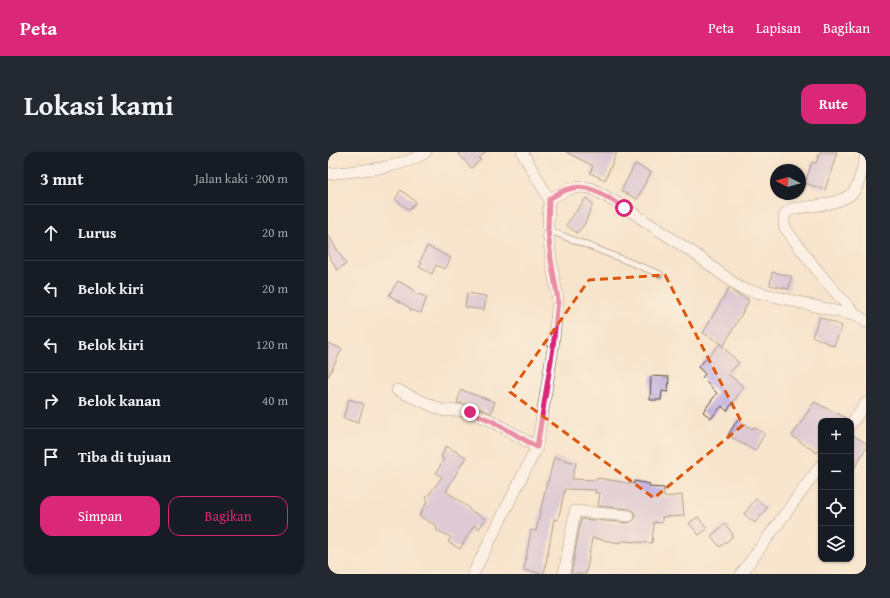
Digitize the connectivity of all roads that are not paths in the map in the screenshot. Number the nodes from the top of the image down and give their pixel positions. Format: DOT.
graph roads {
  1 [pos="426,152"];
  2 [pos="522,152"];
  3 [pos="866,155"];
  4 [pos="328,174"];
  5 [pos="549,199"];
  6 [pos="548,230"];
  7 [pos="660,274"];
  8 [pos="863,320"];
  9 [pos="397,390"];
  10 [pos="866,403"];
  11 [pos="854,420"];
  12 [pos="537,447"];
  13 [pos="818,469"];
  14 [pos="629,516"];
  15 [pos="474,574"];
  16 [pos="564,574"];
  17 [pos="741,574"];
  1 -- 4 [label="street"];
  2 -- 5 [label="street"];
  3 -- 8 [label="street"];
  5 -- 6 [label="street"];
  5 -- 8 [label="street"];
  6 -- 7 [label="lane"];
  6 -- 12 [label="street"];
  9 -- 12 [label="street"];
  10 -- 11 [label="street"];
  12 -- 15 [label="street"];
  13 -- 17 [label="street"];
  14 -- 16 [label="street"];
}
